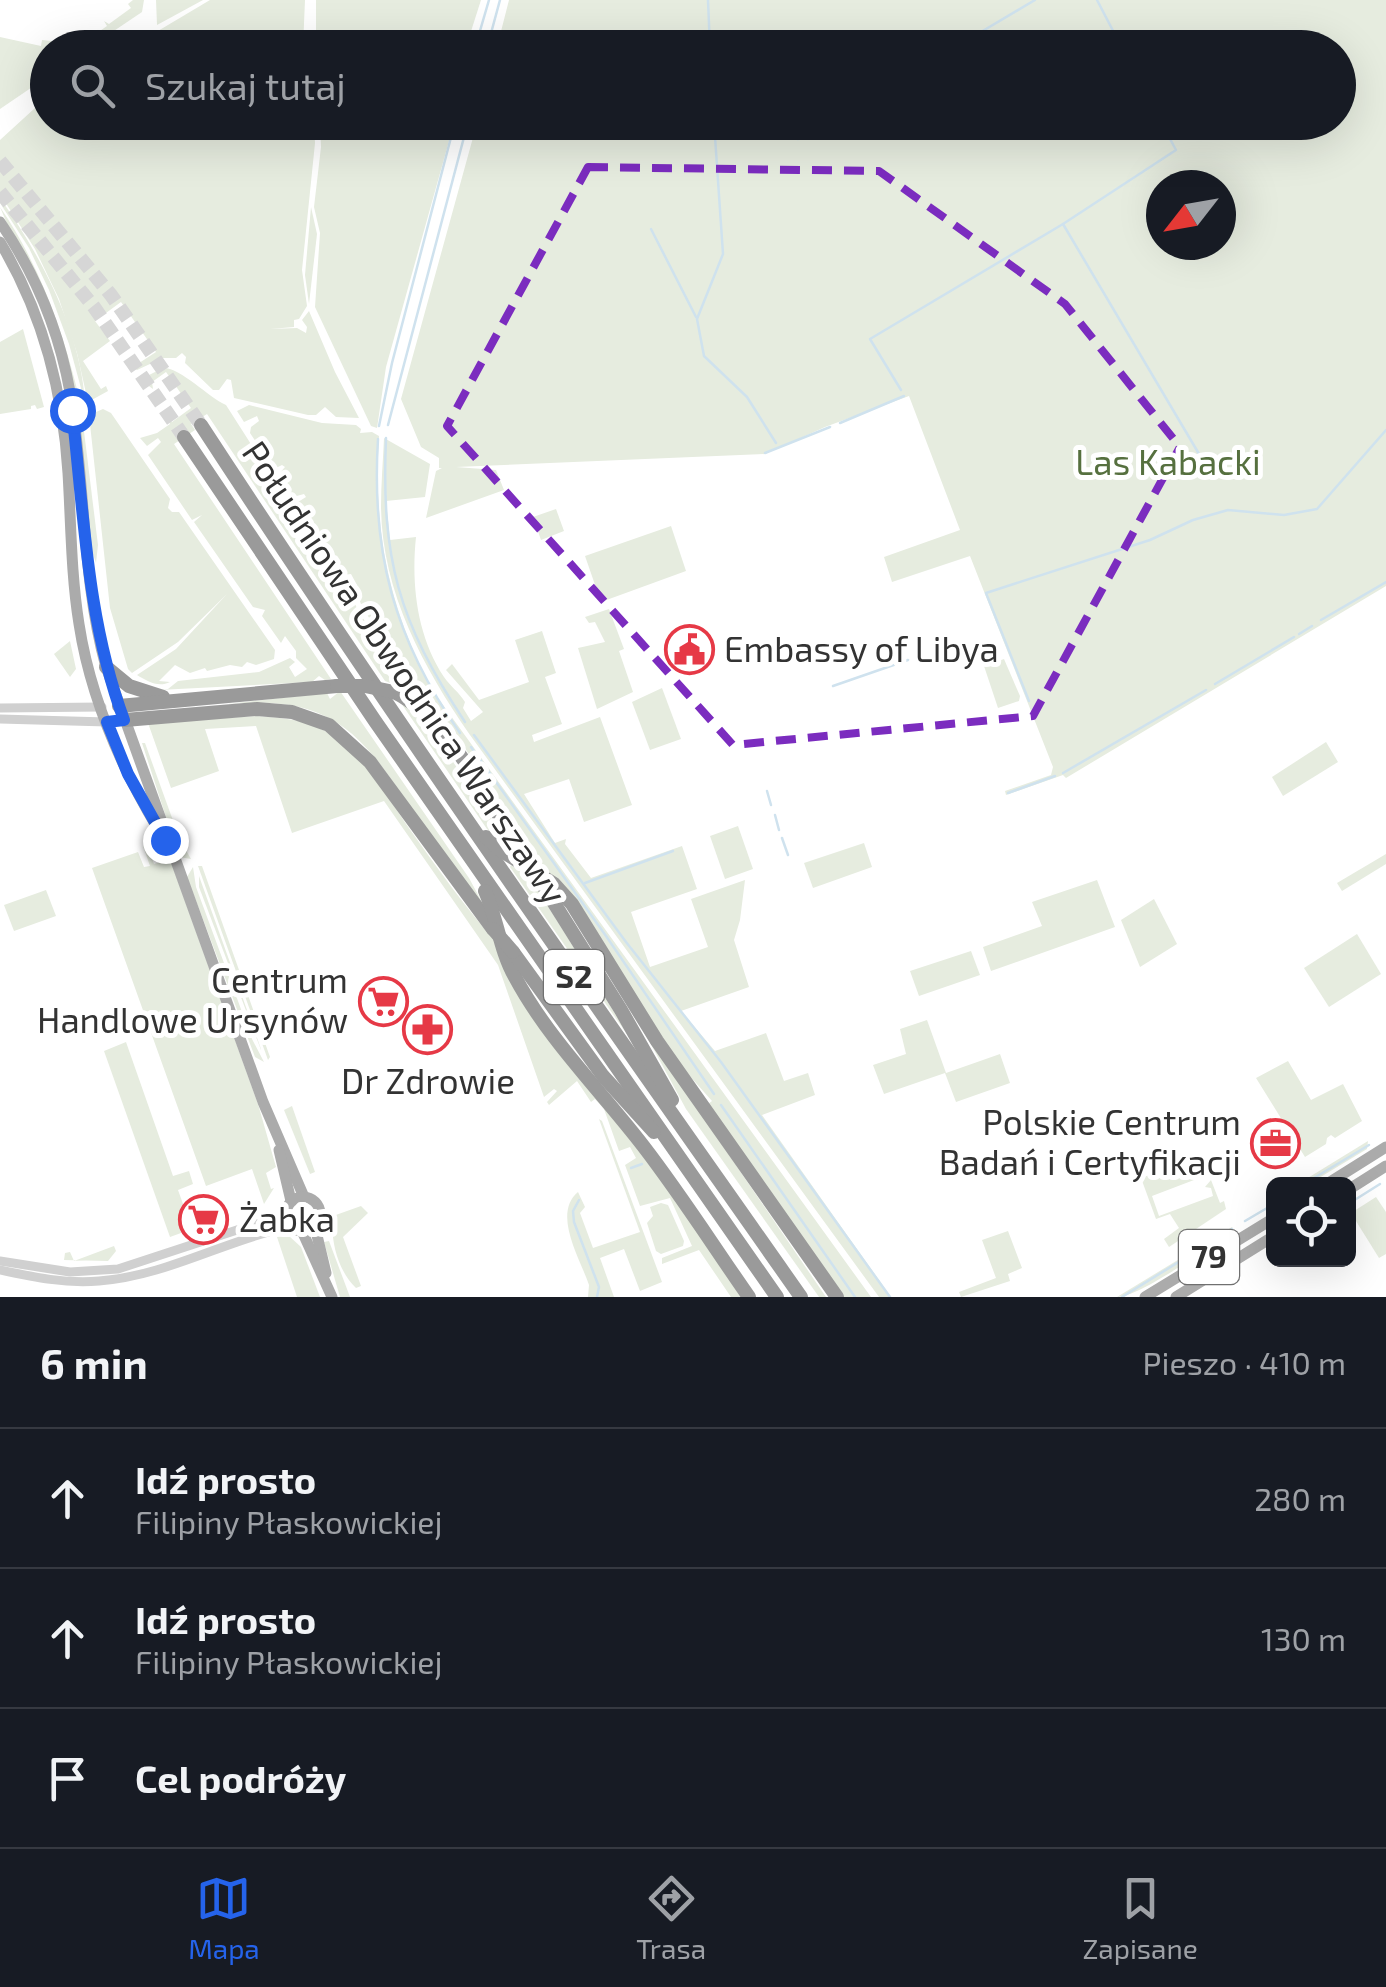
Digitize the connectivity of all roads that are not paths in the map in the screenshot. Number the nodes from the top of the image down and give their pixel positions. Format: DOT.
graph roads {
  1 [pos="0,222"];
  2 [pos="0,242"];
  3 [pos="201,426"];
  4 [pos="184,437"];
  5 [pos="106,667"];
  6 [pos="179,699"];
  7 [pos="102,707"];
  8 [pos="0,708"];
  9 [pos="122,713"];
  10 [pos="0,719"];
  11 [pos="107,722"];
  12 [pos="463,814"];
  13 [pos="172,852"];
  14 [pos="473,862"];
  15 [pos="689,1137"];
  16 [pos="1386,1148"];
  17 [pos="673,1150"];
  18 [pos="1386,1166"];
  19 [pos="1338,1177"];
  20 [pos="1356,1185"];
  21 [pos="298,1216"];
  22 [pos="1266,1223"];
  23 [pos="1266,1241"];
  24 [pos="0,1261"];
  25 [pos="0,1270"];
  26 [pos="330,1292"];
  27 [pos="748,1297"];
  28 [pos="777,1297"];
  29 [pos="800,1297"];
  30 [pos="837,1297"];
  31 [pos="1145,1297"];
  32 [pos="1176,1297"];
  1 -- 5 [label="main road"];
  2 -- 7 [label="main road"];
  3 -- 12 [label="highway, Południowa Obwodnica Warszawy / S2"];
  4 -- 14 [label="highway, Południowa Obwodnica Warszawy / S2"];
  5 -- 6 [label="highway"];
  5 -- 9 [label="main road"];
  6 -- 9 [label="highway"];
  6 -- 15 [label="highway, bridge"];
  7 -- 8 [label="street"];
  7 -- 9 [label="main road"];
  7 -- 11 [label="main road"];
  9 -- 11 [label="main road"];
  9 -- 13 [label="main road"];
  9 -- 17 [label="highway, bridge"];
  10 -- 11 [label="street"];
  11 -- 13 [label="main road"];
  12 -- 15 [label="highway, Południowa Obwodnica Warszawy / S2"];
  12 -- 30 [label="highway"];
  13 -- 21 [label="main road"];
  14 -- 17 [label="highway, Południowa Obwodnica Warszawy / S2"];
  14 -- 27 [label="highway"];
  15 -- 29 [label="highway, Południowa Obwodnica Warszawy / S2"];
  16 -- 19 [label="main road"];
  17 -- 28 [label="highway, Południowa Obwodnica Warszawy / S2"];
  18 -- 20 [label="main road"];
  21 -- 24 [label="street"];
  21 -- 25 [label="street"];
  21 -- 26 [label="main road"];
  22 -- 31 [label="main road, 79"];
  23 -- 32 [label="main road, 79"];
}
